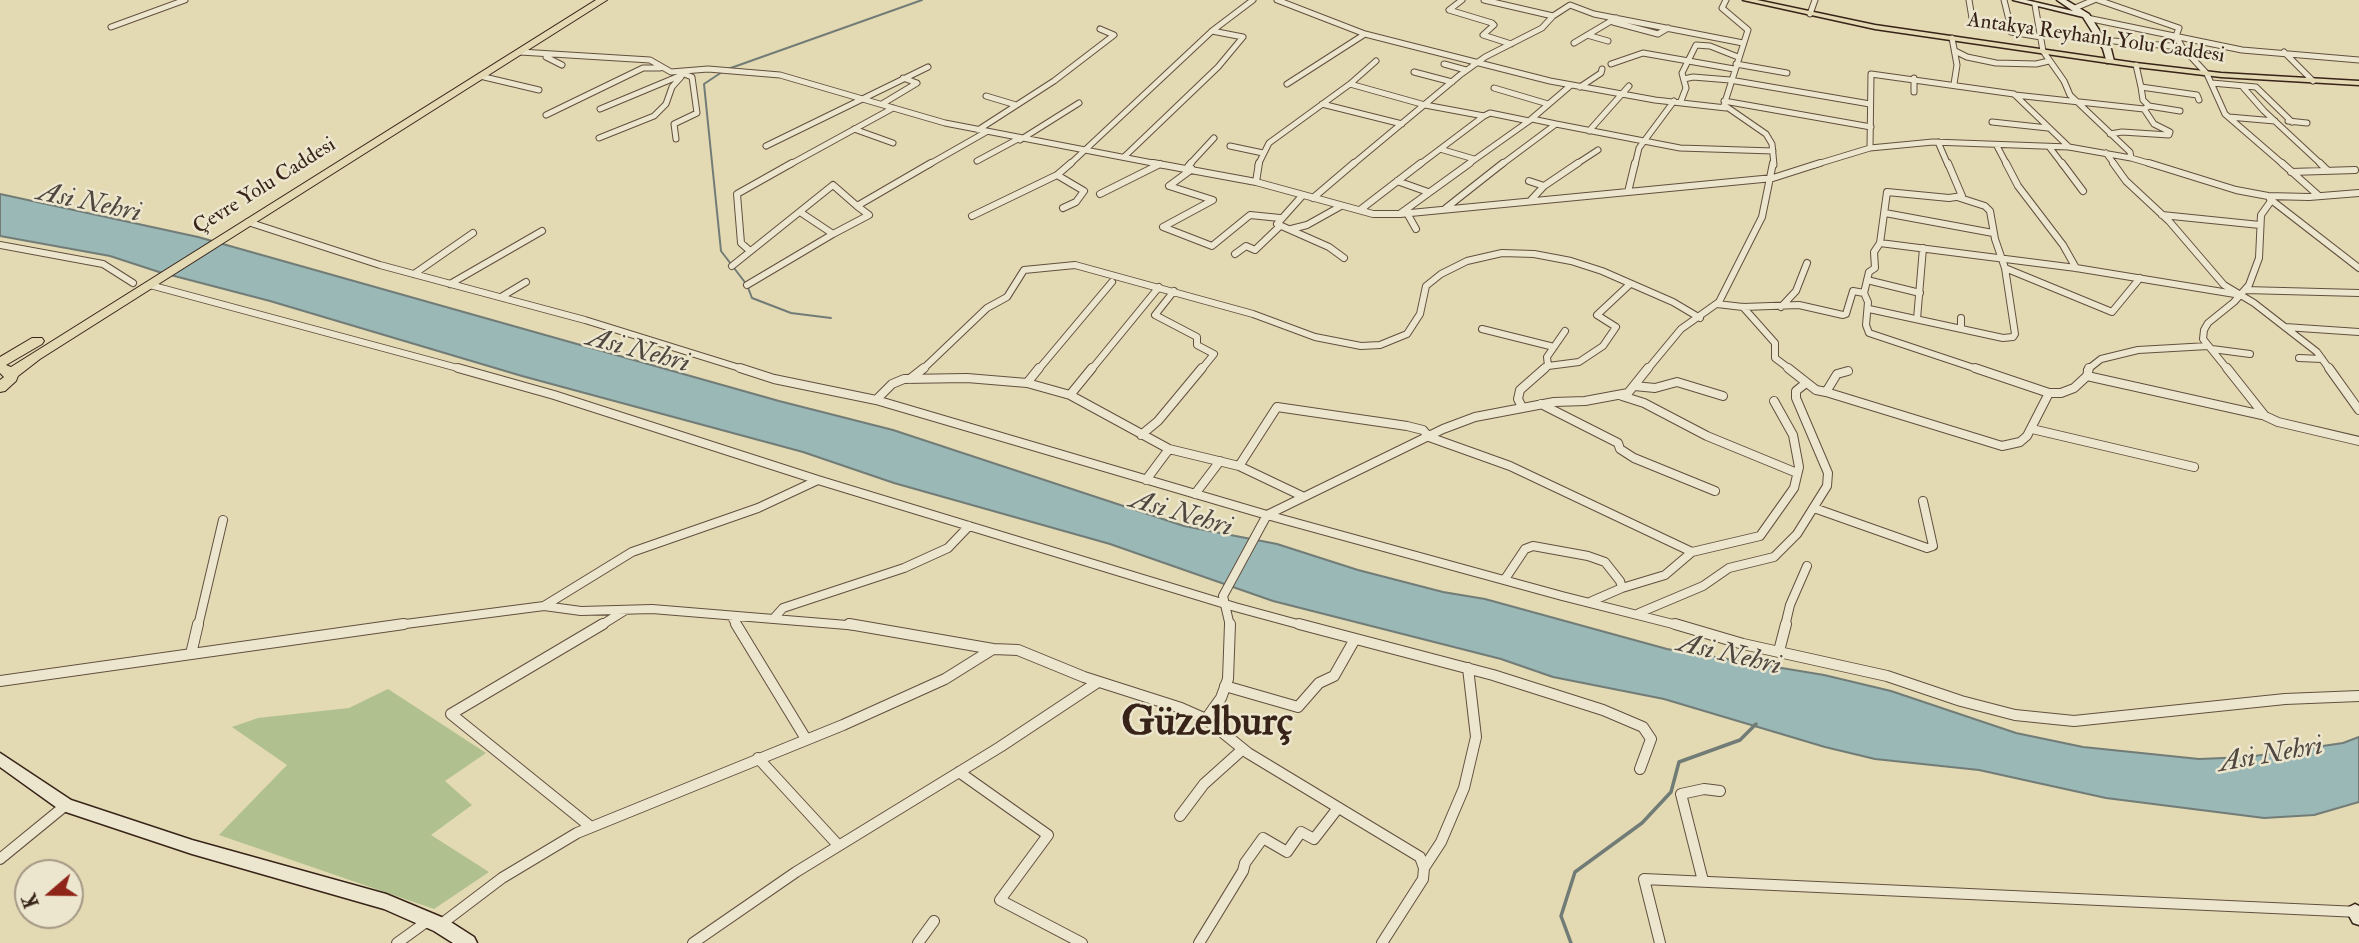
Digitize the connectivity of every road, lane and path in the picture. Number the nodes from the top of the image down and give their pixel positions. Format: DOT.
graph roads {
  1 [pos="185,0"];
  2 [pos="595,0"];
  3 [pos="602,0"];
  4 [pos="1254,0"];
  5 [pos="1277,0"];
  6 [pos="1462,0"];
  7 [pos="1484,0"];
  8 [pos="1726,0"];
  9 [pos="1747,0"];
  10 [pos="1815,0"];
  11 [pos="1969,0"];
  12 [pos="2004,0"];
  13 [pos="2017,0"];
  14 [pos="2061,0"];
  15 [pos="2096,0"];
  16 [pos="2127,0"];
  17 [pos="1572,1"];
  18 [pos="1773,3"];
  19 [pos="2035,5"];
  20 [pos="2075,9"];
  21 [pos="2125,9"];
  22 [pos="1810,14"];
  23 [pos="1553,16"];
  24 [pos="2087,17"];
  25 [pos="1972,18"];
  26 [pos="1612,20"];
  27 [pos="111,27"];
  28 [pos="1101,29"];
  29 [pos="1212,31"];
  30 [pos="1365,34"];
  31 [pos="1587,35"];
  32 [pos="2176,36"];
  33 [pos="539,37"];
  34 [pos="2040,37"];
  35 [pos="1952,38"];
  36 [pos="2102,40"];
  37 [pos="1608,41"];
  38 [pos="1574,43"];
  39 [pos="1743,43"];
  40 [pos="1511,44"];
  41 [pos="2182,47"];
  42 [pos="1955,51"];
  43 [pos="2043,51"];
  44 [pos="520,52"];
  45 [pos="2284,52"];
  46 [pos="547,54"];
  47 [pos="1689,59"];
  48 [pos="2359,60"];
  49 [pos="1376,61"];
  50 [pos="2049,61"];
  51 [pos="2110,61"];
  52 [pos="1479,62"];
  53 [pos="1736,63"];
  54 [pos="1444,64"];
  55 [pos="1611,64"];
  56 [pos="562,65"];
  57 [pos="2136,65"];
  58 [pos="928,67"];
  59 [pos="660,68"];
  60 [pos="1602,69"];
  61 [pos="1466,71"];
  62 [pos="686,72"];
  63 [pos="1414,72"];
  64 [pos="1787,73"];
  65 [pos="2207,74"];
  66 [pos="480,76"];
  67 [pos="903,78"];
  68 [pos="1914,78"];
  69 [pos="1684,79"];
  70 [pos="1730,80"];
  71 [pos="2313,81"];
  72 [pos="1452,82"];
  73 [pos="2212,83"];
  74 [pos="2359,83"];
  75 [pos="1287,84"];
  76 [pos="1955,84"];
  77 [pos="1350,85"];
  78 [pos="1571,85"];
  79 [pos="1629,86"];
  80 [pos="2242,86"];
  81 [pos="1580,87"];
  82 [pos="2141,87"];
  83 [pos="1494,88"];
  84 [pos="539,90"];
  85 [pos="1914,92"];
  86 [pos="1622,94"];
  87 [pos="2014,94"];
  88 [pos="986,96"];
  89 [pos="864,98"];
  90 [pos="2199,100"];
  91 [pos="1677,101"];
  92 [pos="2075,101"];
  93 [pos="1079,103"];
  94 [pos="882,104"];
  95 [pos="1322,104"];
  96 [pos="1425,104"];
  97 [pos="1548,104"];
  98 [pos="1725,104"];
  99 [pos="1870,104"];
  100 [pos="1016,105"];
  101 [pos="2147,107"];
  102 [pos="893,108"];
  103 [pos="600,109"];
  104 [pos="2180,111"];
  105 [pos="546,115"];
  106 [pos="1484,116"];
  107 [pos="2229,117"];
  108 [pos="1530,120"];
  109 [pos="2274,121"];
  110 [pos="1992,122"];
  111 [pos="2292,122"];
  112 [pos="2307,123"];
  113 [pos="1402,124"];
  114 [pos="1556,124"];
  115 [pos="1871,127"];
  116 [pos="2048,128"];
  117 [pos="854,129"];
  118 [pos="978,130"];
  119 [pos="1589,131"];
  120 [pos="986,132"];
  121 [pos="2110,134"];
  122 [pos="599,138"];
  123 [pos="1214,138"];
  124 [pos="676,139"];
  125 [pos="1019,139"];
  126 [pos="1643,142"];
  127 [pos="1938,142"];
  128 [pos="894,143"];
  129 [pos="766,146"];
  130 [pos="1230,146"];
  131 [pos="1997,146"];
  132 [pos="2069,147"];
  133 [pos="1870,148"];
  134 [pos="2050,148"];
  135 [pos="1440,149"];
  136 [pos="1598,150"];
  137 [pos="1086,151"];
  138 [pos="1773,151"];
  139 [pos="1263,153"];
  140 [pos="2106,153"];
  141 [pos="1124,157"];
  142 [pos="2131,158"];
  143 [pos="1474,159"];
  144 [pos="977,161"];
  145 [pos="1160,164"];
  146 [pos="1189,168"];
  147 [pos="2355,170"];
  148 [pos="2328,171"];
  149 [pos="2291,172"];
  150 [pos="1776,174"];
  151 [pos="1057,175"];
  152 [pos="1397,181"];
  153 [pos="1529,181"];
  154 [pos="1255,183"];
  155 [pos="1544,186"];
  156 [pos="2083,191"];
  157 [pos="1428,192"];
  158 [pos="1628,192"];
  159 [pos="1100,194"];
  160 [pos="2359,194"];
  161 [pos="1302,196"];
  162 [pos="2319,196"];
  163 [pos="1957,197"];
  164 [pos="1313,198"];
  165 [pos="2269,199"];
  166 [pos="1531,200"];
  167 [pos="857,206"];
  168 [pos="1341,206"];
  169 [pos="1063,208"];
  170 [pos="1446,208"];
  171 [pos="1360,210"];
  172 [pos="800,212"];
  173 [pos="1403,213"];
  174 [pos="1885,213"];
  175 [pos="2162,215"];
  176 [pos="972,216"];
  177 [pos="1280,223"];
  178 [pos="240,225"];
  179 [pos="2260,225"];
  180 [pos="1291,229"];
  181 [pos="1416,229"];
  182 [pos="542,231"];
  183 [pos="473,233"];
  184 [pos="1993,233"];
  185 [pos="833,234"];
  186 [pos="1880,243"];
  187 [pos="0,246"];
  188 [pos="1923,248"];
  189 [pos="750,251"];
  190 [pos="1235,254"];
  191 [pos="1344,258"];
  192 [pos="2003,259"];
  193 [pos="1807,263"];
  194 [pos="732,266"];
  195 [pos="2005,268"];
  196 [pos="2076,268"];
  197 [pos="2359,268"];
  198 [pos="414,274"];
  199 [pos="2140,278"];
  200 [pos="1867,280"];
  201 [pos="145,281"];
  202 [pos="526,282"];
  203 [pos="1112,282"];
  204 [pos="450,284"];
  205 [pos="747,285"];
  206 [pos="1629,285"];
  207 [pos="1159,287"];
  208 [pos="1174,291"];
  209 [pos="2243,292"];
  210 [pos="1864,293"];
  211 [pos="1920,293"];
  212 [pos="2359,293"];
  213 [pos="500,298"];
  214 [pos="1717,304"];
  215 [pos="1743,307"];
  216 [pos="1781,307"];
  217 [pos="1869,309"];
  218 [pos="1700,318"];
  219 [pos="1961,318"];
  220 [pos="1917,319"];
  221 [pos="2285,327"];
  222 [pos="1482,329"];
  223 [pos="1961,330"];
  224 [pos="1565,331"];
  225 [pos="2359,332"];
  226 [pos="1554,347"];
  227 [pos="2210,348"];
  228 [pos="2250,354"];
  229 [pos="2299,358"];
  230 [pos="2322,359"];
  231 [pos="0,363"];
  232 [pos="1548,366"];
  233 [pos="2328,366"];
  234 [pos="2337,367"];
  235 [pos="1848,371"];
  236 [pos="6,372"];
  237 [pos="2087,376"];
  238 [pos="910,379"];
  239 [pos="1027,383"];
  240 [pos="1807,383"];
  241 [pos="1634,386"];
  242 [pos="0,388"];
  243 [pos="1826,392"];
  244 [pos="2049,393"];
  245 [pos="1070,395"];
  246 [pos="1619,395"];
  247 [pos="1723,396"];
  248 [pos="876,400"];
  249 [pos="1774,401"];
  250 [pos="1541,404"];
  251 [pos="1522,407"];
  252 [pos="2359,410"];
  253 [pos="2265,416"];
  254 [pos="2032,429"];
  255 [pos="1141,435"];
  256 [pos="1429,437"];
  257 [pos="2359,441"];
  258 [pos="1169,449"];
  259 [pos="1220,461"];
  260 [pos="1239,466"];
  261 [pos="2194,467"];
  262 [pos="1797,473"];
  263 [pos="818,480"];
  264 [pos="1146,480"];
  265 [pos="1715,491"];
  266 [pos="1195,494"];
  267 [pos="1303,496"];
  268 [pos="1923,501"];
  269 [pos="1814,508"];
  270 [pos="1264,519"];
  271 [pos="223,520"];
  272 [pos="969,527"];
  273 [pos="1692,552"];
  274 [pos="1807,566"];
  275 [pos="1505,579"];
  276 [pos="1622,588"];
  277 [pos="1225,600"];
  278 [pos="1590,602"];
  279 [pos="544,606"];
  280 [pos="627,610"];
  281 [pos="1639,614"];
  282 [pos="732,617"];
  283 [pos="775,617"];
  284 [pos="1355,639"];
  285 [pos="993,649"];
  286 [pos="1779,651"];
  287 [pos="191,654"];
  288 [pos="1468,668"];
  289 [pos="0,681"];
  290 [pos="1098,682"];
  291 [pos="1226,686"];
  292 [pos="2359,696"];
  293 [pos="1206,719"];
  294 [pos="806,739"];
  295 [pos="1243,749"];
  296 [pos="758,758"];
  297 [pos="0,759"];
  298 [pos="1640,769"];
  299 [pos="960,772"];
  300 [pos="1720,791"];
  301 [pos="66,805"];
  302 [pos="1338,808"];
  303 [pos="1180,816"];
  304 [pos="591,827"];
  305 [pos="838,845"];
  306 [pos="0,859"];
  307 [pos="1424,868"];
  308 [pos="1703,881"];
  309 [pos="2358,914"];
  310 [pos="933,921"];
  311 [pos="434,923"];
  312 [pos="397,943"];
  313 [pos="468,943"];
  314 [pos="693,943"];
  315 [pos="918,943"];
  316 [pos="1082,943"];
  317 [pos="1199,943"];
  318 [pos="1382,943"];
  319 [pos="1660,943"];
  1 -- 27 [label="street"];
  2 -- 33 [label="highway"];
  3 -- 33 [label="highway"];
  4 -- 29 [label="street"];
  5 -- 30 [label="street"];
  6 -- 40 [label="street"];
  7 -- 23 [label="street"];
  8 -- 39 [label="street"];
  9 -- 18 [label="main road, Antakya Reyhanlı Yolu Caddesi"];
  10 -- 22 [label="street"];
  11 -- 25 [label="street"];
  12 -- 34 [label="street"];
  13 -- 19 [label="street"];
  14 -- 20 [label="street"];
  15 -- 20 [label="street"];
  15 -- 21 [label="street"];
  16 -- 21 [label="street"];
  17 -- 23 [label="street"];
  17 -- 26 [label="street"];
  18 -- 22 [label="main road, Antakya Reyhanlı Yolu Caddesi"];
  19 -- 24 [label="street"];
  19 -- 34 [label="street"];
  20 -- 24 [label="street"];
  21 -- 32 [label="street"];
  22 -- 35 [label="main road, Antakya Reyhanlı Yolu Caddesi"];
  23 -- 40 [label="street"];
  24 -- 32 [label="street"];
  24 -- 36 [label="street"];
  26 -- 31 [label="street"];
  26 -- 39 [label="street"];
  28 -- 100 [label="street"];
  29 -- 137 [label="street"];
  29 -- 141 [label="street"];
  30 -- 52 [label="street"];
  30 -- 75 [label="street"];
  31 -- 37 [label="street"];
  31 -- 38 [label="street"];
  32 -- 41 [label="street"];
  32 -- 45 [label="street"];
  33 -- 44 [label="highway, Çevre Yolu Caddesi"];
  33 -- 178 [label="highway, Çevre Yolu Caddesi"];
  34 -- 43 [label="street"];
  35 -- 42 [label="street"];
  35 -- 43 [label="main road, Antakya Reyhanlı Yolu Caddesi"];
  36 -- 41 [label="street"];
  36 -- 51 [label="street"];
  39 -- 53 [label="street"];
  40 -- 52 [label="street"];
  41 -- 65 [label="street"];
  42 -- 50 [label="street"];
  42 -- 76 [label="street"];
  43 -- 50 [label="street"];
  43 -- 51 [label="main road, Antakya Reyhanlı Yolu Caddesi"];
  44 -- 46 [label="street"];
  44 -- 66 [label="highway, Çevre Yolu Caddesi"];
  45 -- 48 [label="street"];
  45 -- 71 [label="street"];
  46 -- 56 [label="street"];
  46 -- 59 [label="street"];
  47 -- 53 [label="street"];
  47 -- 53 [label="street"];
  47 -- 55 [label="street"];
  47 -- 69 [label="street"];
  49 -- 77 [label="street"];
  50 -- 92 [label="street"];
  51 -- 57 [label="main road, Antakya Reyhanlı Yolu Caddesi"];
  52 -- 61 [label="street"];
  52 -- 78 [label="street"];
  53 -- 64 [label="street"];
  53 -- 70 [label="street"];
  54 -- 61 [label="street"];
  57 -- 65 [label="main road, Antakya Reyhanlı Yolu Caddesi"];
  57 -- 82 [label="street"];
  58 -- 67 [label="street"];
  59 -- 62 [label="street"];
  59 -- 105 [label="street"];
  60 -- 81 [label="street"];
  61 -- 72 [label="street"];
  62 -- 89 [label="street"];
  62 -- 103 [label="street"];
  62 -- 122 [label="street"];
  62 -- 124 [label="street"];
  63 -- 72 [label="street"];
  65 -- 71 [label="main road, Antakya Reyhanlı Yolu Caddesi"];
  65 -- 73 [label="street"];
  66 -- 84 [label="street"];
  66 -- 178 [label="highway, Çevre Yolu Caddesi"];
  67 -- 89 [label="street"];
  67 -- 94 [label="street"];
  68 -- 76 [label="street"];
  68 -- 85 [label="street"];
  68 -- 99 [label="street"];
  69 -- 70 [label="street"];
  69 -- 91 [label="street"];
  70 -- 98 [label="street"];
  70 -- 99 [label="street"];
  71 -- 74 [label="main road, Antakya Reyhanlı Yolu Caddesi"];
  72 -- 96 [label="street"];
  73 -- 80 [label="street"];
  73 -- 107 [label="street"];
  76 -- 87 [label="street"];
  77 -- 95 [label="street"];
  77 -- 96 [label="street"];
  78 -- 81 [label="street"];
  78 -- 97 [label="street"];
  79 -- 86 [label="street"];
  80 -- 109 [label="street"];
  80 -- 111 [label="street"];
  81 -- 86 [label="street"];
  82 -- 90 [label="street"];
  82 -- 101 [label="street"];
  83 -- 97 [label="street"];
  86 -- 91 [label="street"];
  86 -- 119 [label="street"];
  87 -- 92 [label="street"];
  87 -- 116 [label="street"];
  88 -- 100 [label="street"];
  89 -- 94 [label="street"];
  89 -- 129 [label="street"];
  91 -- 98 [label="street"];
  91 -- 126 [label="street"];
  92 -- 101 [label="street"];
  92 -- 121 [label="street"];
  93 -- 125 [label="street"];
  94 -- 102 [label="street"];
  95 -- 113 [label="street"];
  95 -- 139 [label="street"];
  96 -- 106 [label="street"];
  96 -- 113 [label="street"];
  97 -- 108 [label="street"];
  98 -- 115 [label="street"];
  98 -- 138 [label="street"];
  99 -- 115 [label="street"];
  100 -- 118 [label="street"];
  101 -- 104 [label="street"];
  101 -- 121 [label="street"];
  102 -- 117 [label="street"];
  102 -- 118 [label="street"];
  106 -- 108 [label="street"];
  106 -- 135 [label="street"];
  107 -- 109 [label="street"];
  107 -- 149 [label="street"];
  108 -- 114 [label="street"];
  108 -- 143 [label="street"];
  109 -- 111 [label="street"];
  109 -- 148 [label="street"];
  110 -- 116 [label="street"];
  111 -- 112 [label="street"];
  113 -- 164 [label="street"];
  114 -- 119 [label="street"];
  114 -- 170 [label="street"];
  115 -- 133 [label="street"];
  116 -- 132 [label="street"];
  117 -- 128 [label="street"];
  117 -- 189 [label="street"];
  118 -- 120 [label="street"];
  119 -- 126 [label="street"];
  120 -- 125 [label="street"];
  120 -- 167 [label="street"];
  121 -- 142 [label="street"];
  123 -- 146 [label="street"];
  125 -- 137 [label="street"];
  125 -- 144 [label="street"];
  126 -- 138 [label="street"];
  126 -- 158 [label="street"];
  127 -- 131 [label="street"];
  127 -- 133 [label="street"];
  127 -- 163 [label="street"];
  130 -- 139 [label="street"];
  131 -- 134 [label="street"];
  131 -- 196 [label="street"];
  132 -- 134 [label="street"];
  132 -- 140 [label="street"];
  133 -- 150 [label="street"];
  134 -- 156 [label="street"];
  135 -- 143 [label="street"];
  135 -- 152 [label="street"];
  136 -- 155 [label="street"];
  137 -- 141 [label="street"];
  137 -- 151 [label="street"];
  138 -- 150 [label="street"];
  139 -- 154 [label="street"];
  140 -- 142 [label="street"];
  140 -- 175 [label="street"];
  141 -- 145 [label="street"];
  142 -- 165 [label="street"];
  143 -- 157 [label="street"];
  145 -- 146 [label="street"];
  145 -- 159 [label="street"];
  146 -- 154 [label="street"];
  146 -- 177 [label="street"];
  147 -- 148 [label="street"];
  148 -- 149 [label="street"];
  149 -- 162 [label="street"];
  150 -- 158 [label="street"];
  150 -- 214 [label="street"];
  151 -- 169 [label="street"];
  151 -- 176 [label="street"];
  152 -- 157 [label="street"];
  152 -- 171 [label="street"];
  153 -- 155 [label="street"];
  154 -- 161 [label="street"];
  155 -- 166 [label="street"];
  157 -- 173 [label="street"];
  158 -- 166 [label="street"];
  160 -- 162 [label="street"];
  161 -- 164 [label="street"];
  161 -- 177 [label="street"];
  162 -- 165 [label="street"];
  163 -- 174 [label="street"];
  163 -- 184 [label="street"];
  164 -- 168 [label="street"];
  165 -- 179 [label="street"];
  165 -- 197 [label="street"];
  166 -- 170 [label="street"];
  167 -- 172 [label="street"];
  167 -- 185 [label="street"];
  168 -- 171 [label="street"];
  168 -- 180 [label="street"];
  170 -- 173 [label="street"];
  171 -- 173 [label="street"];
  172 -- 185 [label="street"];
  172 -- 189 [label="street"];
  173 -- 181 [label="street"];
  174 -- 184 [label="street"];
  174 -- 186 [label="street"];
  175 -- 179 [label="street"];
  175 -- 209 [label="street"];
  177 -- 180 [label="street"];
  177 -- 190 [label="street"];
  178 -- 198 [label="street"];
  178 -- 201 [label="highway, Çevre Yolu Caddesi"];
  179 -- 209 [label="street"];
  180 -- 191 [label="street"];
  182 -- 204 [label="street"];
  183 -- 198 [label="street"];
  184 -- 192 [label="street"];
  185 -- 205 [label="street"];
  186 -- 188 [label="street"];
  186 -- 200 [label="street"];
  187 -- 201 [label="street"];
  188 -- 192 [label="street"];
  188 -- 211 [label="street"];
  189 -- 194 [label="street"];
  192 -- 195 [label="street"];
  192 -- 196 [label="street"];
  193 -- 216 [label="street"];
  195 -- 199 [label="street"];
  195 -- 223 [label="street"];
  196 -- 199 [label="street"];
  198 -- 204 [label="street"];
  199 -- 209 [label="street"];
  200 -- 210 [label="street"];
  200 -- 211 [label="street"];
  201 -- 231 [label="highway, Çevre Yolu Caddesi"];
  201 -- 236 [label="highway, Çevre Yolu Caddesi"];
  201 -- 263 [label="street"];
  202 -- 213 [label="street"];
  203 -- 239 [label="street"];
  204 -- 213 [label="street"];
  206 -- 208 [label="street"];
  206 -- 218 [label="street"];
  206 -- 232 [label="street"];
  207 -- 208 [label="street"];
  207 -- 238 [label="street"];
  207 -- 245 [label="street"];
  208 -- 255 [label="street"];
  209 -- 212 [label="street"];
  209 -- 221 [label="street"];
  209 -- 227 [label="street"];
  210 -- 216 [label="street"];
  210 -- 217 [label="street"];
  211 -- 220 [label="street"];
  213 -- 248 [label="street"];
  214 -- 215 [label="street"];
  214 -- 218 [label="street"];
  215 -- 216 [label="street"];
  215 -- 240 [label="street"];
  217 -- 220 [label="street"];
  217 -- 244 [label="street"];
  218 -- 241 [label="street"];
  219 -- 223 [label="street"];
  220 -- 223 [label="street"];
  221 -- 225 [label="street"];
  221 -- 230 [label="street"];
  222 -- 226 [label="street"];
  224 -- 226 [label="street"];
  226 -- 232 [label="street"];
  227 -- 228 [label="street"];
  227 -- 237 [label="street"];
  227 -- 253 [label="street"];
  229 -- 230 [label="street"];
  230 -- 233 [label="street"];
  232 -- 251 [label="street"];
  233 -- 234 [label="street"];
  233 -- 252 [label="street"];
  235 -- 243 [label="street"];
  236 -- 242 [label="highway, Çevre Yolu Caddesi"];
  237 -- 244 [label="street"];
  237 -- 253 [label="street"];
  238 -- 239 [label="street"];
  238 -- 248 [label="street"];
  239 -- 245 [label="street"];
  240 -- 243 [label="street"];
  240 -- 269 [label="street"];
  241 -- 246 [label="street"];
  241 -- 247 [label="street"];
  243 -- 254 [label="street"];
  244 -- 254 [label="street"];
  245 -- 255 [label="street"];
  246 -- 250 [label="street"];
  246 -- 262 [label="street"];
  248 -- 264 [label="street"];
  249 -- 262 [label="street"];
  250 -- 251 [label="street"];
  250 -- 265 [label="street"];
  251 -- 256 [label="street"];
  253 -- 257 [label="street"];
  254 -- 261 [label="street"];
  255 -- 258 [label="street"];
  256 -- 260 [label="street"];
  256 -- 267 [label="street"];
  256 -- 273 [label="street"];
  258 -- 259 [label="street"];
  258 -- 264 [label="street"];
  259 -- 260 [label="street"];
  259 -- 266 [label="street"];
  260 -- 267 [label="street"];
  262 -- 273 [label="street"];
  263 -- 272 [label="street"];
  263 -- 279 [label="street"];
  264 -- 266 [label="street"];
  266 -- 270 [label="street"];
  267 -- 270 [label="street"];
  268 -- 269 [label="street"];
  269 -- 281 [label="street"];
  270 -- 275 [label="street"];
  270 -- 277 [label="street"];
  271 -- 287 [label="street"];
  272 -- 277 [label="street"];
  272 -- 283 [label="street"];
  273 -- 276 [label="street"];
  274 -- 286 [label="street"];
  275 -- 276 [label="street"];
  275 -- 278 [label="street"];
  276 -- 278 [label="street"];
  277 -- 284 [label="street"];
  277 -- 291 [label="street"];
  278 -- 281 [label="street"];
  279 -- 280 [label="street"];
  279 -- 287 [label="street"];
  280 -- 282 [label="street"];
  280 -- 304 [label="street"];
  281 -- 286 [label="street"];
  282 -- 283 [label="street"];
  282 -- 294 [label="street"];
  283 -- 285 [label="street"];
  284 -- 288 [label="street"];
  284 -- 291 [label="street"];
  285 -- 290 [label="street"];
  285 -- 294 [label="street"];
  286 -- 292 [label="street"];
  287 -- 289 [label="street"];
  288 -- 298 [label="street"];
  288 -- 307 [label="street"];
  290 -- 293 [label="street"];
  290 -- 299 [label="street"];
  291 -- 293 [label="street"];
  293 -- 295 [label="street"];
  294 -- 296 [label="street"];
  295 -- 302 [label="street"];
  295 -- 303 [label="street"];
  296 -- 304 [label="street"];
  296 -- 305 [label="street"];
  297 -- 301 [label="street"];
  299 -- 305 [label="street"];
  299 -- 316 [label="street"];
  300 -- 308 [label="street"];
  301 -- 306 [label="street"];
  301 -- 311 [label="street"];
  302 -- 307 [label="street"];
  302 -- 317 [label="street"];
  304 -- 311 [label="street"];
  305 -- 314 [label="street"];
  307 -- 318 [label="street"];
  308 -- 309 [label="street"];
  308 -- 319 [label="street"];
  310 -- 315 [label="street"];
  311 -- 312 [label="street"];
  311 -- 313 [label="street"];
}
